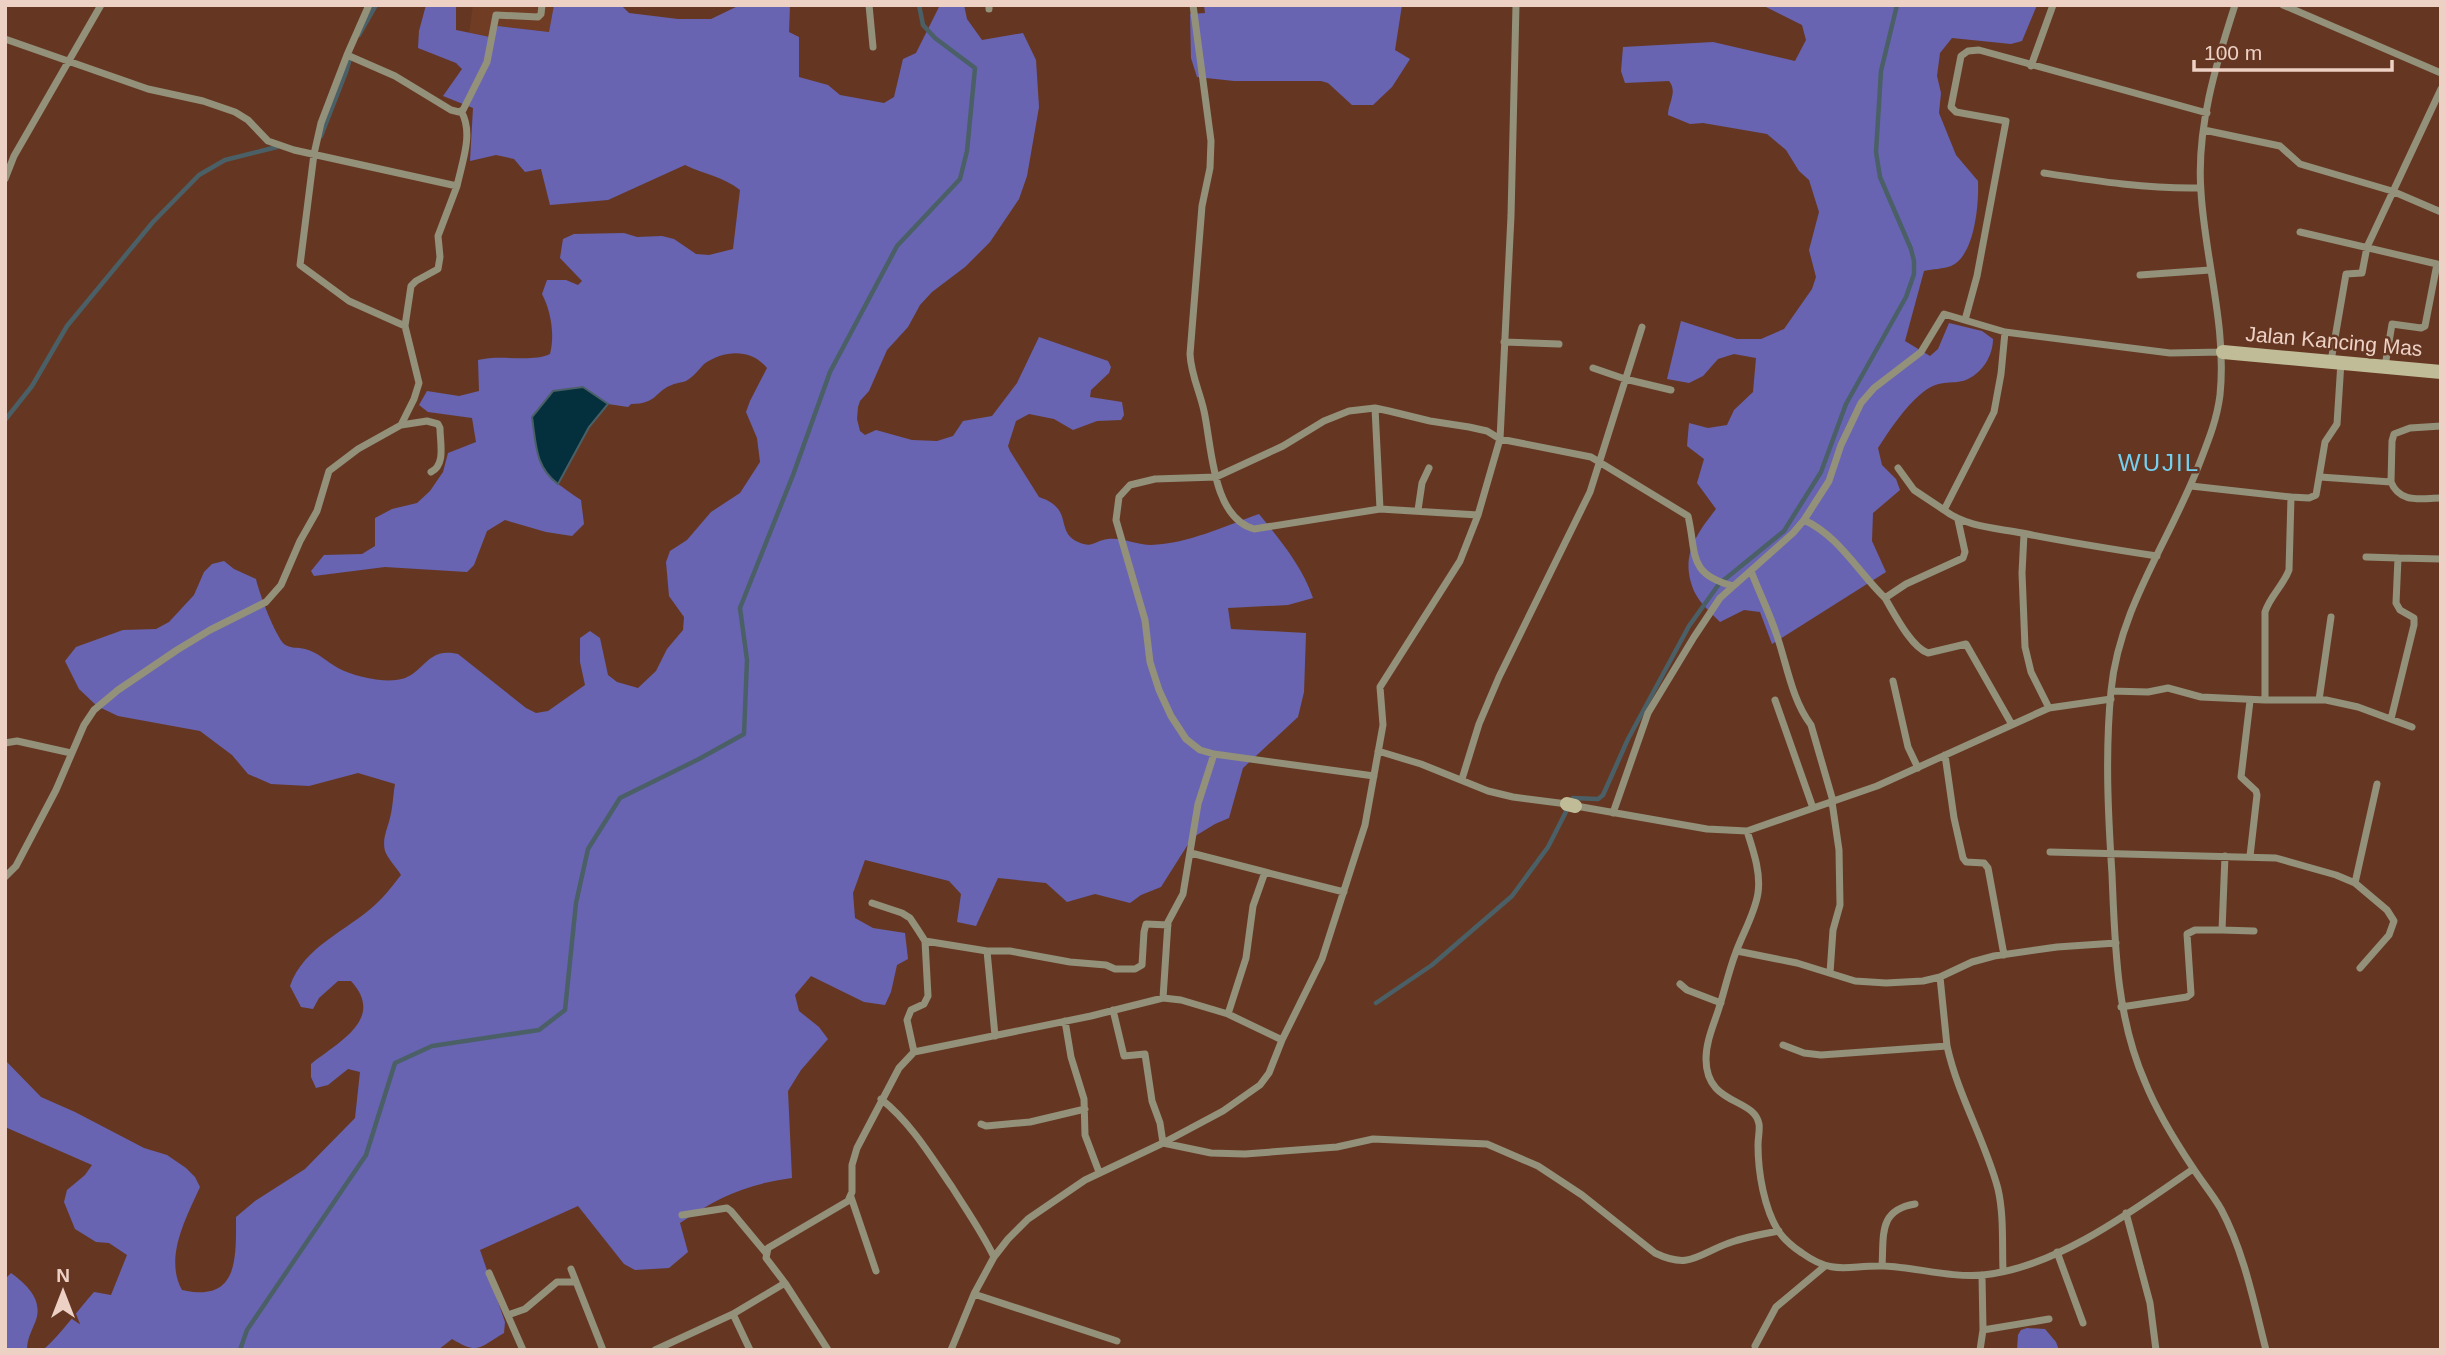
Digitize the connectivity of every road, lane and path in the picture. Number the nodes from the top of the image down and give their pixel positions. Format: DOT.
graph roads {
  1 [pos="101,5"];
  2 [pos="369,5"];
  3 [pos="542,5"];
  4 [pos="869,5"];
  5 [pos="1193,5"];
  6 [pos="1516,5"];
  7 [pos="2053,5"];
  8 [pos="2235,5"];
  9 [pos="2283,5"];
  10 [pos="5,38"];
  11 [pos="873,47"];
  12 [pos="347,55"];
  13 [pos="69,61"];
  14 [pos="2031,66"];
  15 [pos="2441,73"];
  16 [pos="2441,89"];
  17 [pos="461,111"];
  18 [pos="2207,113"];
  19 [pos="2204,130"];
  20 [pos="314,154"];
  21 [pos="2044,173"];
  22 [pos="5,178"];
  23 [pos="457,186"];
  24 [pos="2200,188"];
  25 [pos="2392,191"];
  26 [pos="2441,212"];
  27 [pos="2300,232"];
  28 [pos="2367,247"];
  29 [pos="2210,270"];
  30 [pos="2140,275"];
  31 [pos="1965,320"];
  32 [pos="400,324"];
  33 [pos="1642,327"];
  34 [pos="2005,332"];
  35 [pos="1504,342"];
  36 [pos="1559,344"];
  37 [pos="2222,352"];
  38 [pos="2336,362"];
  39 [pos="2385,366"];
  40 [pos="1594,368"];
  41 [pos="2441,372"];
  42 [pos="1625,379"];
  43 [pos="1671,390"];
  44 [pos="1375,408"];
  45 [pos="401,425"];
  46 [pos="2441,426"];
  47 [pos="1500,439"];
  48 [pos="1599,462"];
  49 [pos="1429,468"];
  50 [pos="1898,468"];
  51 [pos="431,472"];
  52 [pos="1216,477"];
  53 [pos="2320,477"];
  54 [pos="2391,482"];
  55 [pos="2191,485"];
  56 [pos="2291,497"];
  57 [pos="2441,498"];
  58 [pos="1380,509"];
  59 [pos="1418,510"];
  60 [pos="1944,510"];
  61 [pos="1478,515"];
  62 [pos="1804,520"];
  63 [pos="1958,520"];
  64 [pos="2024,534"];
  65 [pos="2157,556"];
  66 [pos="2366,557"];
  67 [pos="2398,558"];
  68 [pos="2441,559"];
  69 [pos="1751,571"];
  70 [pos="1733,586"];
  71 [pos="1885,598"];
  72 [pos="2331,617"];
  73 [pos="1893,681"];
  74 [pos="2111,695"];
  75 [pos="1774,700"];
  76 [pos="2265,700"];
  77 [pos="2319,700"];
  78 [pos="2249,701"];
  79 [pos="2049,708"];
  80 [pos="2391,719"];
  81 [pos="2011,723"];
  82 [pos="2412,727"];
  83 [pos="5,743"];
  84 [pos="1378,751"];
  85 [pos="71,753"];
  86 [pos="1214,754"];
  87 [pos="1945,755"];
  88 [pos="1918,768"];
  89 [pos="1374,776"];
  90 [pos="1462,779"];
  91 [pos="2377,784"];
  92 [pos="1833,801"];
  93 [pos="1813,808"];
  94 [pos="1613,813"];
  95 [pos="1747,831"];
  96 [pos="2050,852"];
  97 [pos="1191,853"];
  98 [pos="2110,855"];
  99 [pos="2225,856"];
  100 [pos="2250,856"];
  101 [pos="1265,872"];
  102 [pos="5,877"];
  103 [pos="2355,883"];
  104 [pos="1344,892"];
  105 [pos="872,903"];
  106 [pos="1168,925"];
  107 [pos="2222,930"];
  108 [pos="2254,931"];
  109 [pos="925,941"];
  110 [pos="2116,943"];
  111 [pos="987,951"];
  112 [pos="1737,951"];
  113 [pos="2004,955"];
  114 [pos="2360,968"];
  115 [pos="1830,973"];
  116 [pos="1940,977"];
  117 [pos="1680,984"];
  118 [pos="1163,998"];
  119 [pos="1721,1003"];
  120 [pos="2121,1007"];
  121 [pos="1113,1010"];
  122 [pos="1228,1014"];
  123 [pos="1065,1021"];
  124 [pos="995,1036"];
  125 [pos="1282,1040"];
  126 [pos="1783,1045"];
  127 [pos="1947,1046"];
  128 [pos="914,1052"];
  129 [pos="881,1098"];
  130 [pos="1084,1110"];
  131 [pos="981,1124"];
  132 [pos="1163,1143"];
  133 [pos="2193,1169"];
  134 [pos="1099,1172"];
  135 [pos="851,1197"];
  136 [pos="1916,1204"];
  137 [pos="2126,1213"];
  138 [pos="682,1215"];
  139 [pos="1779,1231"];
  140 [pos="2057,1252"];
  141 [pos="766,1253"];
  142 [pos="993,1257"];
  143 [pos="1825,1266"];
  144 [pos="1882,1266"];
  145 [pos="571,1269"];
  146 [pos="2003,1270"];
  147 [pos="876,1271"];
  148 [pos="489,1273"];
  149 [pos="1982,1275"];
  150 [pos="576,1282"];
  151 [pos="785,1283"];
  152 [pos="974,1294"];
  153 [pos="733,1314"];
  154 [pos="508,1315"];
  155 [pos="2049,1319"];
  156 [pos="2083,1324"];
  157 [pos="1983,1330"];
  158 [pos="1116,1341"];
  159 [pos="1755,1346"];
  160 [pos="523,1350"];
  161 [pos="603,1350"];
  162 [pos="654,1350"];
  163 [pos="750,1350"];
  164 [pos="828,1350"];
  165 [pos="951,1350"];
  166 [pos="1980,1350"];
  167 [pos="2156,1350"];
  168 [pos="2266,1350"];
  1 -- 13 [label="street"];
  2 -- 12 [label="street"];
  3 -- 17 [label="street"];
  4 -- 11 [label="street"];
  5 -- 52 [label="street"];
  6 -- 35 [label="street"];
  7 -- 14 [label="street"];
  8 -- 18 [label="street"];
  9 -- 15 [label="street"];
  10 -- 13 [label="street"];
  12 -- 17 [label="street"];
  12 -- 20 [label="street"];
  13 -- 20 [label="street"];
  13 -- 22 [label="street"];
  14 -- 18 [label="street"];
  14 -- 31 [label="street"];
  16 -- 25 [label="street"];
  17 -- 23 [label="street"];
  18 -- 19 [label="street"];
  19 -- 24 [label="street"];
  19 -- 25 [label="street"];
  20 -- 23 [label="street"];
  20 -- 32 [label="street"];
  21 -- 24 [label="street"];
  23 -- 32 [label="street"];
  24 -- 29 [label="street"];
  25 -- 26 [label="street"];
  25 -- 28 [label="street"];
  27 -- 28 [label="street"];
  28 -- 38 [label="street"];
  28 -- 39 [label="street"];
  29 -- 30 [label="street"];
  29 -- 37 [label="street"];
  31 -- 34 [label="street"];
  31 -- 62 [label="street"];
  32 -- 45 [label="street"];
  33 -- 42 [label="street"];
  34 -- 37 [label="street"];
  34 -- 60 [label="street"];
  35 -- 36 [label="street"];
  35 -- 47 [label="street"];
  37 -- 38 [label="street, Jalan Kancing Mas"];
  37 -- 55 [label="street"];
  38 -- 39 [label="street, Jalan Kancing Mas"];
  38 -- 53 [label="street"];
  39 -- 41 [label="street, Jalan Kancing Mas"];
  40 -- 42 [label="street"];
  42 -- 43 [label="street"];
  42 -- 48 [label="street"];
  44 -- 47 [label="street"];
  44 -- 52 [label="street"];
  44 -- 58 [label="street"];
  45 -- 51 [label="street"];
  45 -- 85 [label="street"];
  46 -- 54 [label="street"];
  47 -- 48 [label="street"];
  47 -- 61 [label="street"];
  48 -- 70 [label="street"];
  48 -- 90 [label="street"];
  49 -- 59 [label="street"];
  50 -- 60 [label="street"];
  52 -- 58 [label="street"];
  52 -- 86 [label="street"];
  53 -- 54 [label="street"];
  53 -- 56 [label="street"];
  54 -- 57 [label="street"];
  55 -- 56 [label="street"];
  55 -- 65 [label="street"];
  56 -- 76 [label="street"];
  58 -- 59 [label="street"];
  59 -- 61 [label="street"];
  60 -- 63 [label="street"];
  61 -- 84 [label="street"];
  62 -- 69 [label="street"];
  62 -- 71 [label="street"];
  63 -- 64 [label="street"];
  63 -- 71 [label="street"];
  64 -- 65 [label="street"];
  64 -- 79 [label="street"];
  65 -- 74 [label="street"];
  66 -- 67 [label="street"];
  67 -- 68 [label="street"];
  67 -- 80 [label="street"];
  69 -- 70 [label="street"];
  69 -- 92 [label="street"];
  70 -- 94 [label="street"];
  71 -- 81 [label="street"];
  72 -- 77 [label="street"];
  73 -- 88 [label="street"];
  74 -- 78 [label="street"];
  74 -- 79 [label="street"];
  74 -- 98 [label="street"];
  75 -- 93 [label="street"];
  76 -- 77 [label="street"];
  76 -- 78 [label="street"];
  77 -- 80 [label="street"];
  78 -- 100 [label="street"];
  79 -- 81 [label="street"];
  80 -- 82 [label="street"];
  81 -- 87 [label="street"];
  83 -- 85 [label="street"];
  84 -- 89 [label="street"];
  84 -- 90 [label="street"];
  85 -- 102 [label="street"];
  86 -- 89 [label="street"];
  86 -- 97 [label="street"];
  87 -- 88 [label="street"];
  87 -- 113 [label="street"];
  88 -- 92 [label="street"];
  89 -- 104 [label="street"];
  90 -- 94 [label="street"];
  91 -- 103 [label="street"];
  92 -- 93 [label="street"];
  92 -- 115 [label="street"];
  93 -- 95 [label="street"];
  94 -- 95 [label="street"];
  95 -- 112 [label="street"];
  96 -- 98 [label="street"];
  97 -- 101 [label="street"];
  97 -- 106 [label="street"];
  98 -- 99 [label="street"];
  98 -- 110 [label="street"];
  99 -- 100 [label="street"];
  99 -- 107 [label="street"];
  100 -- 103 [label="street"];
  101 -- 104 [label="street"];
  101 -- 122 [label="street"];
  103 -- 114 [label="street"];
  104 -- 125 [label="street"];
  105 -- 109 [label="street"];
  106 -- 111 [label="street"];
  106 -- 118 [label="street"];
  107 -- 108 [label="street"];
  107 -- 120 [label="street"];
  109 -- 111 [label="street"];
  109 -- 128 [label="street"];
  110 -- 113 [label="street"];
  110 -- 120 [label="street"];
  111 -- 124 [label="street"];
  112 -- 115 [label="street"];
  112 -- 119 [label="street"];
  113 -- 116 [label="street"];
  115 -- 116 [label="street"];
  116 -- 127 [label="street"];
  117 -- 119 [label="street"];
  118 -- 121 [label="street"];
  118 -- 122 [label="street"];
  119 -- 139 [label="street"];
  120 -- 133 [label="street"];
  121 -- 123 [label="street"];
  121 -- 132 [label="street"];
  122 -- 125 [label="street"];
  123 -- 124 [label="street"];
  123 -- 130 [label="street"];
  124 -- 128 [label="street"];
  125 -- 132 [label="street"];
  126 -- 127 [label="street"];
  127 -- 146 [label="street"];
  128 -- 129 [label="street"];
  129 -- 135 [label="street"];
  129 -- 142 [label="street"];
  130 -- 131 [label="street"];
  130 -- 134 [label="street"];
  132 -- 134 [label="street"];
  132 -- 139 [label="street"];
  133 -- 137 [label="street"];
  133 -- 168 [label="street"];
  134 -- 142 [label="street"];
  135 -- 141 [label="street"];
  135 -- 147 [label="street"];
  136 -- 144 [label="street"];
  137 -- 140 [label="street"];
  137 -- 167 [label="street"];
  138 -- 141 [label="street"];
  139 -- 143 [label="street"];
  140 -- 146 [label="street"];
  140 -- 156 [label="street"];
  141 -- 151 [label="street"];
  142 -- 152 [label="street"];
  143 -- 144 [label="street"];
  143 -- 159 [label="street"];
  144 -- 149 [label="street"];
  145 -- 150 [label="street"];
  146 -- 149 [label="street"];
  148 -- 154 [label="street"];
  149 -- 157 [label="street"];
  150 -- 154 [label="street"];
  150 -- 161 [label="street"];
  151 -- 153 [label="street"];
  151 -- 164 [label="street"];
  152 -- 158 [label="street"];
  152 -- 165 [label="street"];
  153 -- 162 [label="street"];
  153 -- 163 [label="street"];
  154 -- 160 [label="street"];
  155 -- 157 [label="street"];
  157 -- 166 [label="street"];
}
